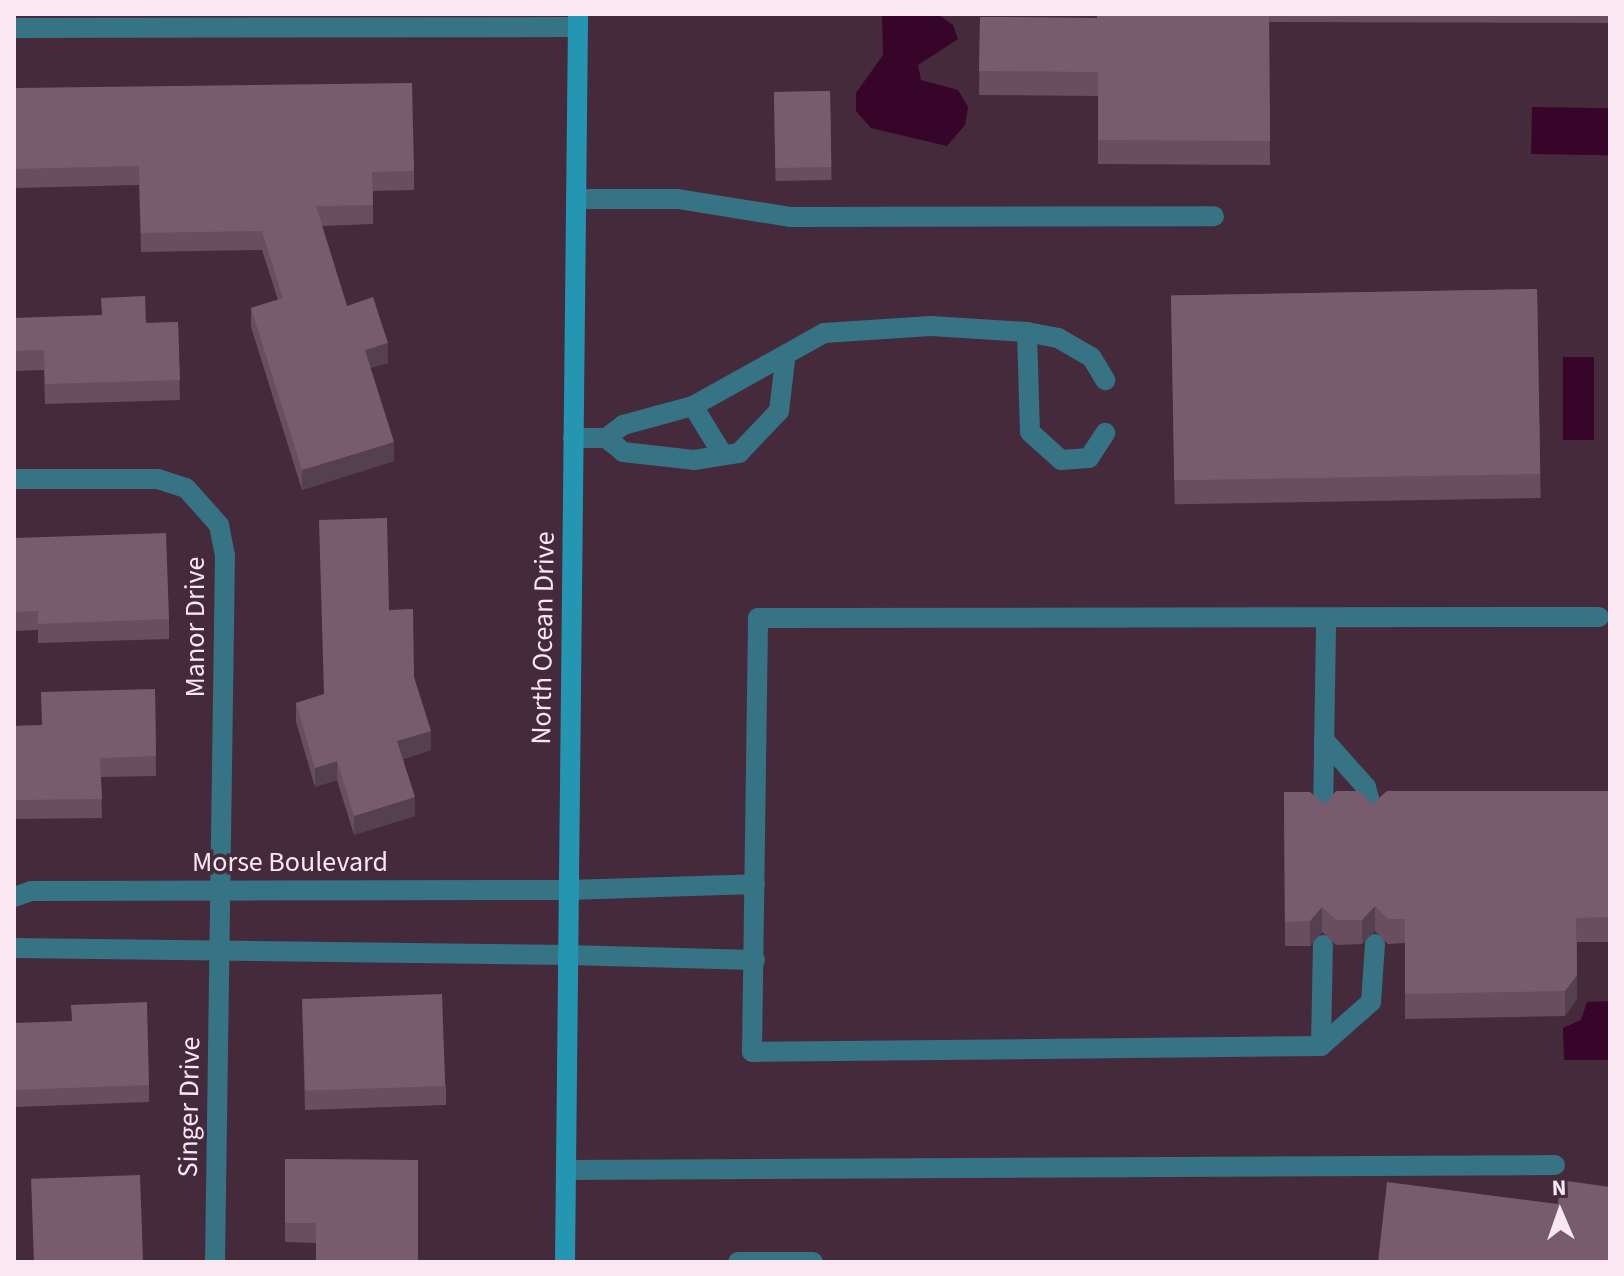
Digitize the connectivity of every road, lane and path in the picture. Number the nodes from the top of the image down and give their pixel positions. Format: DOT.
graph roads {
  1 [pos="578,21"];
  2 [pos="14,28"];
  3 [pos="576,199"];
  4 [pos="1214,216"];
  5 [pos="1027,332"];
  6 [pos="785,361"];
  7 [pos="1105,380"];
  8 [pos="693,406"];
  9 [pos="1105,433"];
  10 [pos="573,438"];
  11 [pos="606,438"];
  12 [pos="723,455"];
  13 [pos="14,479"];
  14 [pos="1599,617"];
  15 [pos="1326,619"];
  16 [pos="1324,740"];
  17 [pos="1323,816"];
  18 [pos="1374,816"];
  19 [pos="755,884"];
  20 [pos="220,889"];
  21 [pos="568,890"];
  22 [pos="14,897"];
  23 [pos="1375,944"];
  24 [pos="1323,945"];
  25 [pos="14,948"];
  26 [pos="219,953"];
  27 [pos="568,955"];
  28 [pos="755,960"];
  29 [pos="1321,1046"];
  30 [pos="1555,1165"];
  31 [pos="566,1170"];
  32 [pos="215,1262"];
  33 [pos="565,1262"];
  34 [pos="738,1262"];
  35 [pos="813,1262"];
  1 -- 2 [label="street"];
  1 -- 3 [label="main road, North Ocean Drive"];
  3 -- 4 [label="street"];
  3 -- 10 [label="main road, North Ocean Drive"];
  5 -- 6 [label="street"];
  5 -- 7 [label="street"];
  5 -- 9 [label="street"];
  6 -- 8 [label="street"];
  6 -- 12 [label="street"];
  8 -- 11 [label="street"];
  8 -- 12 [label="street"];
  10 -- 11 [label="street"];
  10 -- 21 [label="main road, North Ocean Drive"];
  11 -- 12 [label="street"];
  13 -- 20 [label="street, Manor Drive"];
  14 -- 15 [label="street"];
  15 -- 16 [label="street"];
  15 -- 19 [label="street"];
  16 -- 17 [label="street"];
  16 -- 18 [label="street"];
  19 -- 21 [label="street, Morse Boulevard"];
  19 -- 28 [label="street"];
  20 -- 21 [label="street, Morse Boulevard"];
  20 -- 22 [label="street, Morse Boulevard"];
  20 -- 26 [label="street, Manor Drive"];
  21 -- 27 [label="main road, North Ocean Drive"];
  23 -- 29 [label="street"];
  24 -- 29 [label="street"];
  25 -- 26 [label="street"];
  26 -- 27 [label="street"];
  26 -- 32 [label="street, Singer Drive"];
  27 -- 28 [label="street"];
  27 -- 31 [label="main road, North Ocean Drive"];
  28 -- 29 [label="street"];
  30 -- 31 [label="street"];
  31 -- 33 [label="main road, North Ocean Drive"];
  34 -- 35 [label="street"];
}
